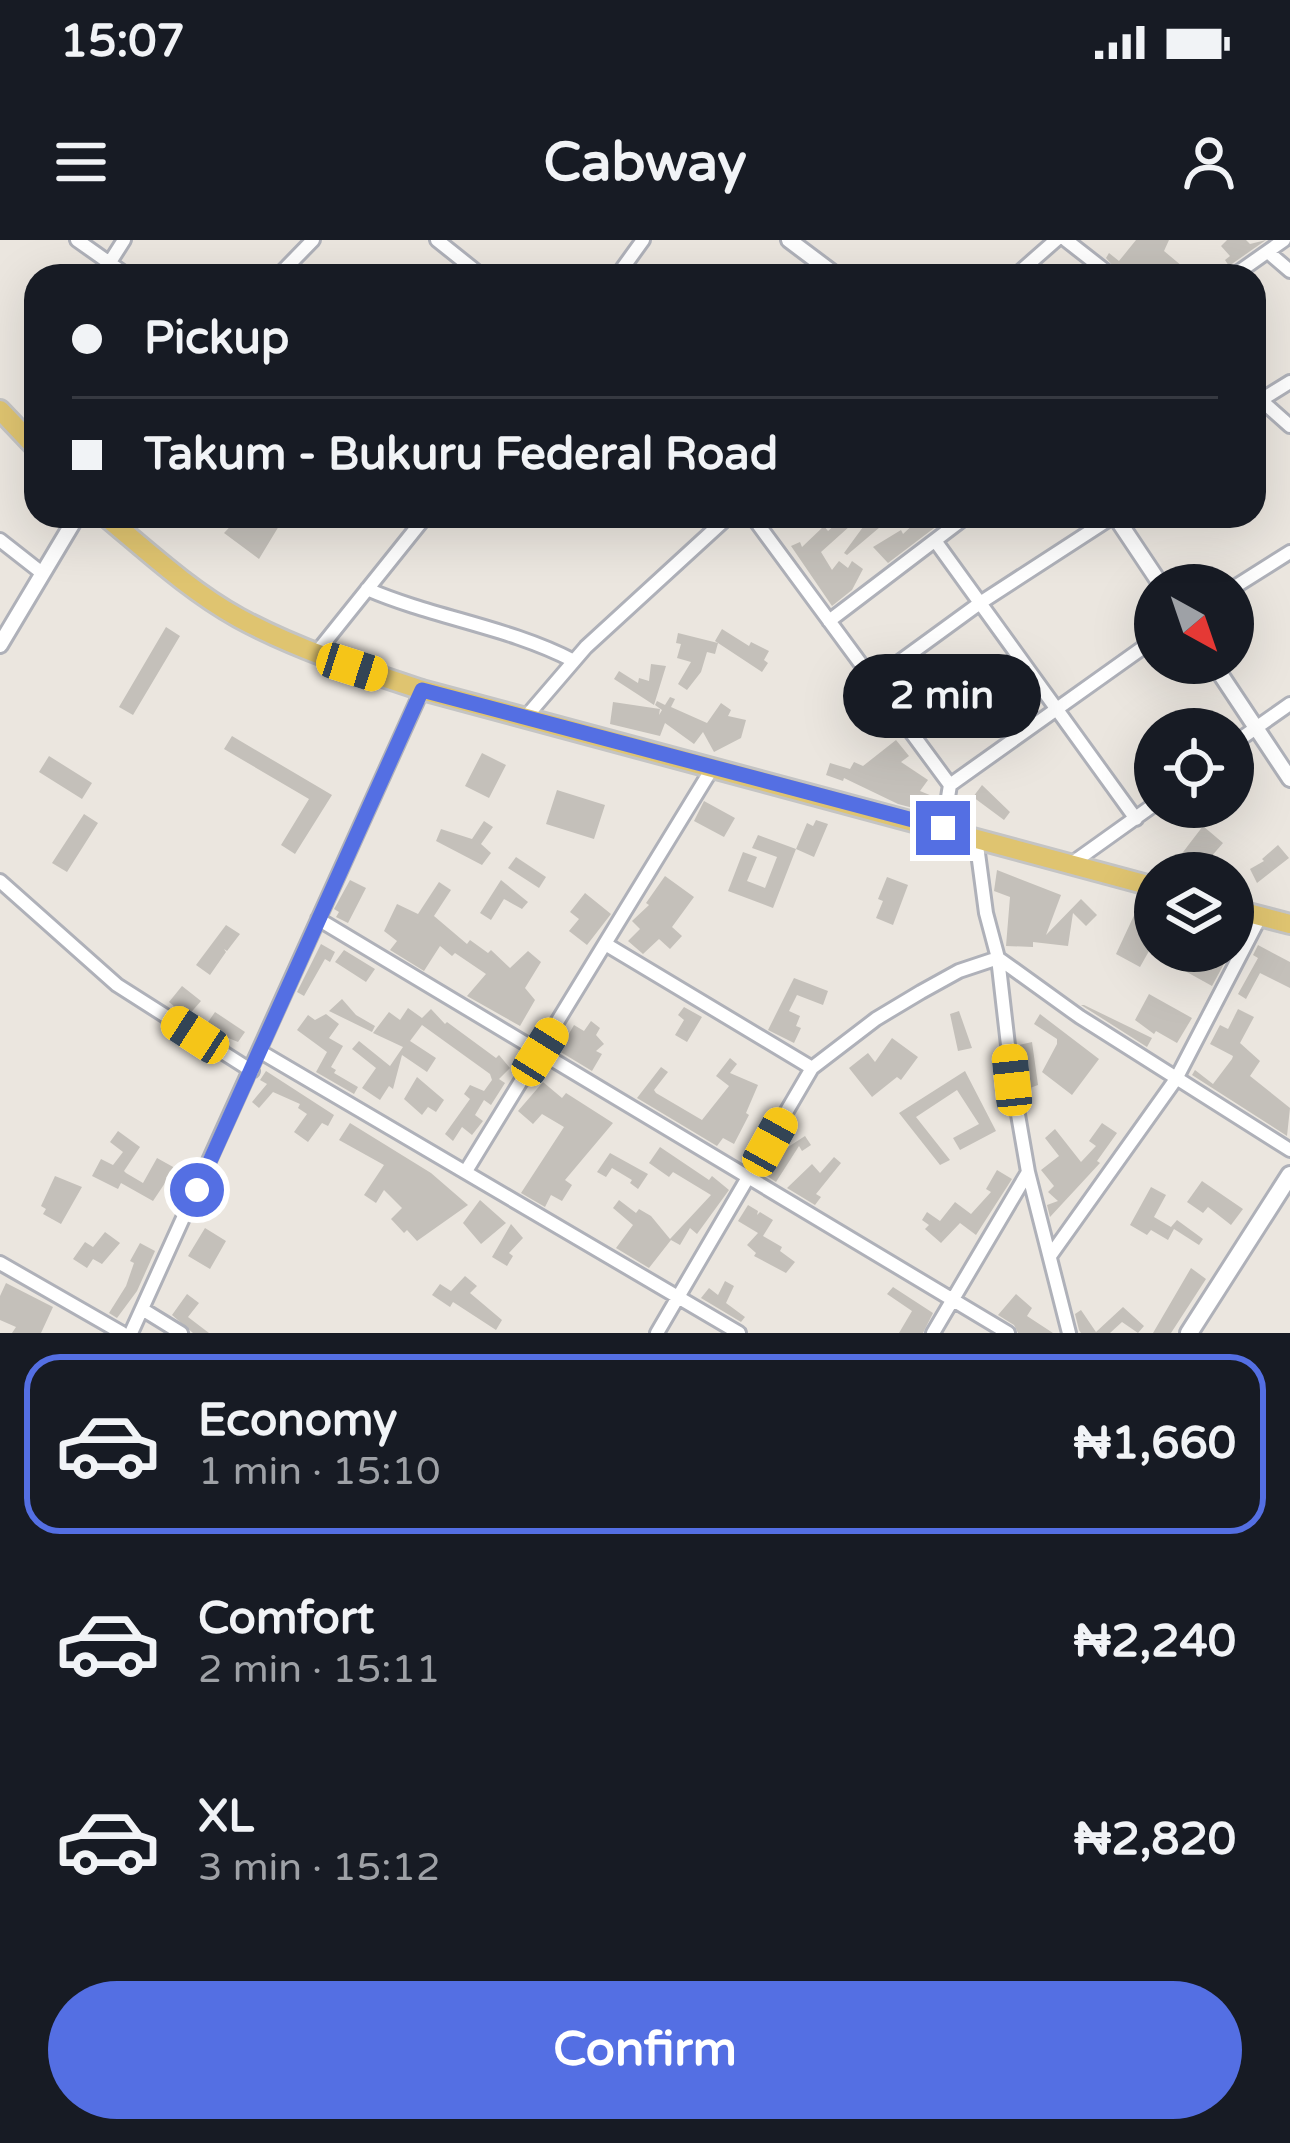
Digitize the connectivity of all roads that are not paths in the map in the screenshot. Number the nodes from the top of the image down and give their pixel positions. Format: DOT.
graph roads {
  1 [pos="77,240"];
  2 [pos="124,240"];
  3 [pos="313,240"];
  4 [pos="436,240"];
  5 [pos="789,240"];
  6 [pos="1056,240"];
  7 [pos="1066,240"];
  8 [pos="1284,240"];
  9 [pos="1268,251"];
  10 [pos="110,262"];
  11 [pos="113,264"];
  12 [pos="290,264"];
  13 [pos="467,264"];
  14 [pos="821,264"];
  15 [pos="1029,264"];
  16 [pos="1097,264"];
  17 [pos="1250,264"];
  18 [pos="1290,271"];
  19 [pos="1266,404"];
  20 [pos="0,410"];
  21 [pos="1290,426"];
  22 [pos="24,435"];
  23 [pos="70,528"];
  24 [pos="120,528"];
  25 [pos="416,528"];
  26 [pos="716,528"];
  27 [pos="761,528"];
  28 [pos="953,528"];
  29 [pos="1096,528"];
  30 [pos="1123,528"];
  31 [pos="0,540"];
  32 [pos="936,542"];
  33 [pos="1290,552"];
  34 [pos="1148,564"];
  35 [pos="42,572"];
  36 [pos="1254,575"];
  37 [pos="367,589"];
  38 [pos="980,603"];
  39 [pos="829,620"];
  40 [pos="1,642"];
  41 [pos="316,652"];
  42 [pos="1134,653"];
  43 [pos="574,661"];
  44 [pos="873,681"];
  45 [pos="1227,684"];
  46 [pos="422,690"];
  47 [pos="1290,704"];
  48 [pos="1055,708"];
  49 [pos="525,718"];
  50 [pos="1255,727"];
  51 [pos="713,767"];
  52 [pos="1290,779"];
  53 [pos="950,785"];
  54 [pos="1134,816"];
  55 [pos="1134,820"];
  56 [pos="943,828"];
  57 [pos="976,838"];
  58 [pos="1071,864"];
  59 [pos="0,881"];
  60 [pos="1134,881"];
  61 [pos="1254,914"];
  62 [pos="1260,916"];
  63 [pos="318,919"];
  64 [pos="1290,925"];
  65 [pos="607,945"];
  66 [pos="998,958"];
  67 [pos="262,1052"];
  68 [pos="540,1052"];
  69 [pos="812,1068"];
  70 [pos="252,1071"];
  71 [pos="1176,1078"];
  72 [pos="1290,1150"];
  73 [pos="466,1171"];
  74 [pos="1028,1172"];
  75 [pos="1290,1175"];
  76 [pos="750,1180"];
  77 [pos="1051,1256"];
  78 [pos="0,1263"];
  79 [pos="680,1295"];
  80 [pos="953,1299"];
  81 [pos="142,1309"];
  82 [pos="122,1333"];
  83 [pos="131,1333"];
  84 [pos="181,1333"];
  85 [pos="657,1333"];
  86 [pos="739,1333"];
  87 [pos="933,1333"];
  88 [pos="1008,1333"];
  89 [pos="1069,1333"];
  90 [pos="1189,1333"];
  1 -- 10 [label="street"];
  2 -- 10 [label="street"];
  3 -- 12 [label="street"];
  4 -- 13 [label="street"];
  5 -- 14 [label="street"];
  6 -- 15 [label="street"];
  7 -- 16 [label="street"];
  8 -- 9 [label="street"];
  9 -- 17 [label="street"];
  9 -- 18 [label="street"];
  10 -- 11 [label="street"];
  19 -- 21 [label="street"];
  20 -- 22 [label="main road"];
  23 -- 35 [label="street"];
  24 -- 41 [label="main road"];
  25 -- 37 [label="street"];
  26 -- 43 [label="street"];
  27 -- 39 [label="street"];
  28 -- 32 [label="street"];
  29 -- 38 [label="street"];
  30 -- 34 [label="street"];
  31 -- 35 [label="street"];
  32 -- 38 [label="street"];
  32 -- 39 [label="street"];
  33 -- 36 [label="street"];
  35 -- 40 [label="street"];
  37 -- 41 [label="street"];
  37 -- 43 [label="street"];
  38 -- 44 [label="street"];
  38 -- 48 [label="street"];
  39 -- 44 [label="street"];
  41 -- 46 [label="main road"];
  42 -- 48 [label="street"];
  43 -- 49 [label="street"];
  44 -- 53 [label="street"];
  45 -- 50 [label="street"];
  46 -- 49 [label="main road"];
  46 -- 63 [label="street"];
  47 -- 50 [label="street"];
  48 -- 53 [label="street"];
  48 -- 54 [label="street"];
  49 -- 51 [label="main road"];
  50 -- 52 [label="street"];
  51 -- 56 [label="main road"];
  51 -- 65 [label="street"];
  53 -- 56 [label="street"];
  55 -- 58 [label="street"];
  56 -- 57 [label="main road"];
  57 -- 58 [label="main road"];
  57 -- 66 [label="street"];
  58 -- 60 [label="main road"];
  59 -- 70 [label="street"];
  61 -- 62 [label="main road"];
  62 -- 64 [label="main road"];
  62 -- 71 [label="street"];
  63 -- 67 [label="street"];
  63 -- 68 [label="street"];
  65 -- 68 [label="street"];
  65 -- 69 [label="street"];
  66 -- 69 [label="street"];
  66 -- 71 [label="street"];
  66 -- 74 [label="street"];
  67 -- 70 [label="street"];
  67 -- 73 [label="street"];
  68 -- 73 [label="street"];
  68 -- 76 [label="street"];
  69 -- 76 [label="street"];
  70 -- 81 [label="street"];
  71 -- 72 [label="street"];
  71 -- 77 [label="street"];
  73 -- 79 [label="street"];
  74 -- 77 [label="street"];
  74 -- 80 [label="street"];
  75 -- 90 [label="main road"];
  76 -- 79 [label="street"];
  76 -- 80 [label="street"];
  77 -- 89 [label="street"];
  78 -- 82 [label="street"];
  79 -- 85 [label="street"];
  79 -- 86 [label="street"];
  80 -- 87 [label="street"];
  80 -- 88 [label="street"];
  81 -- 83 [label="street"];
  81 -- 84 [label="street"];
}
